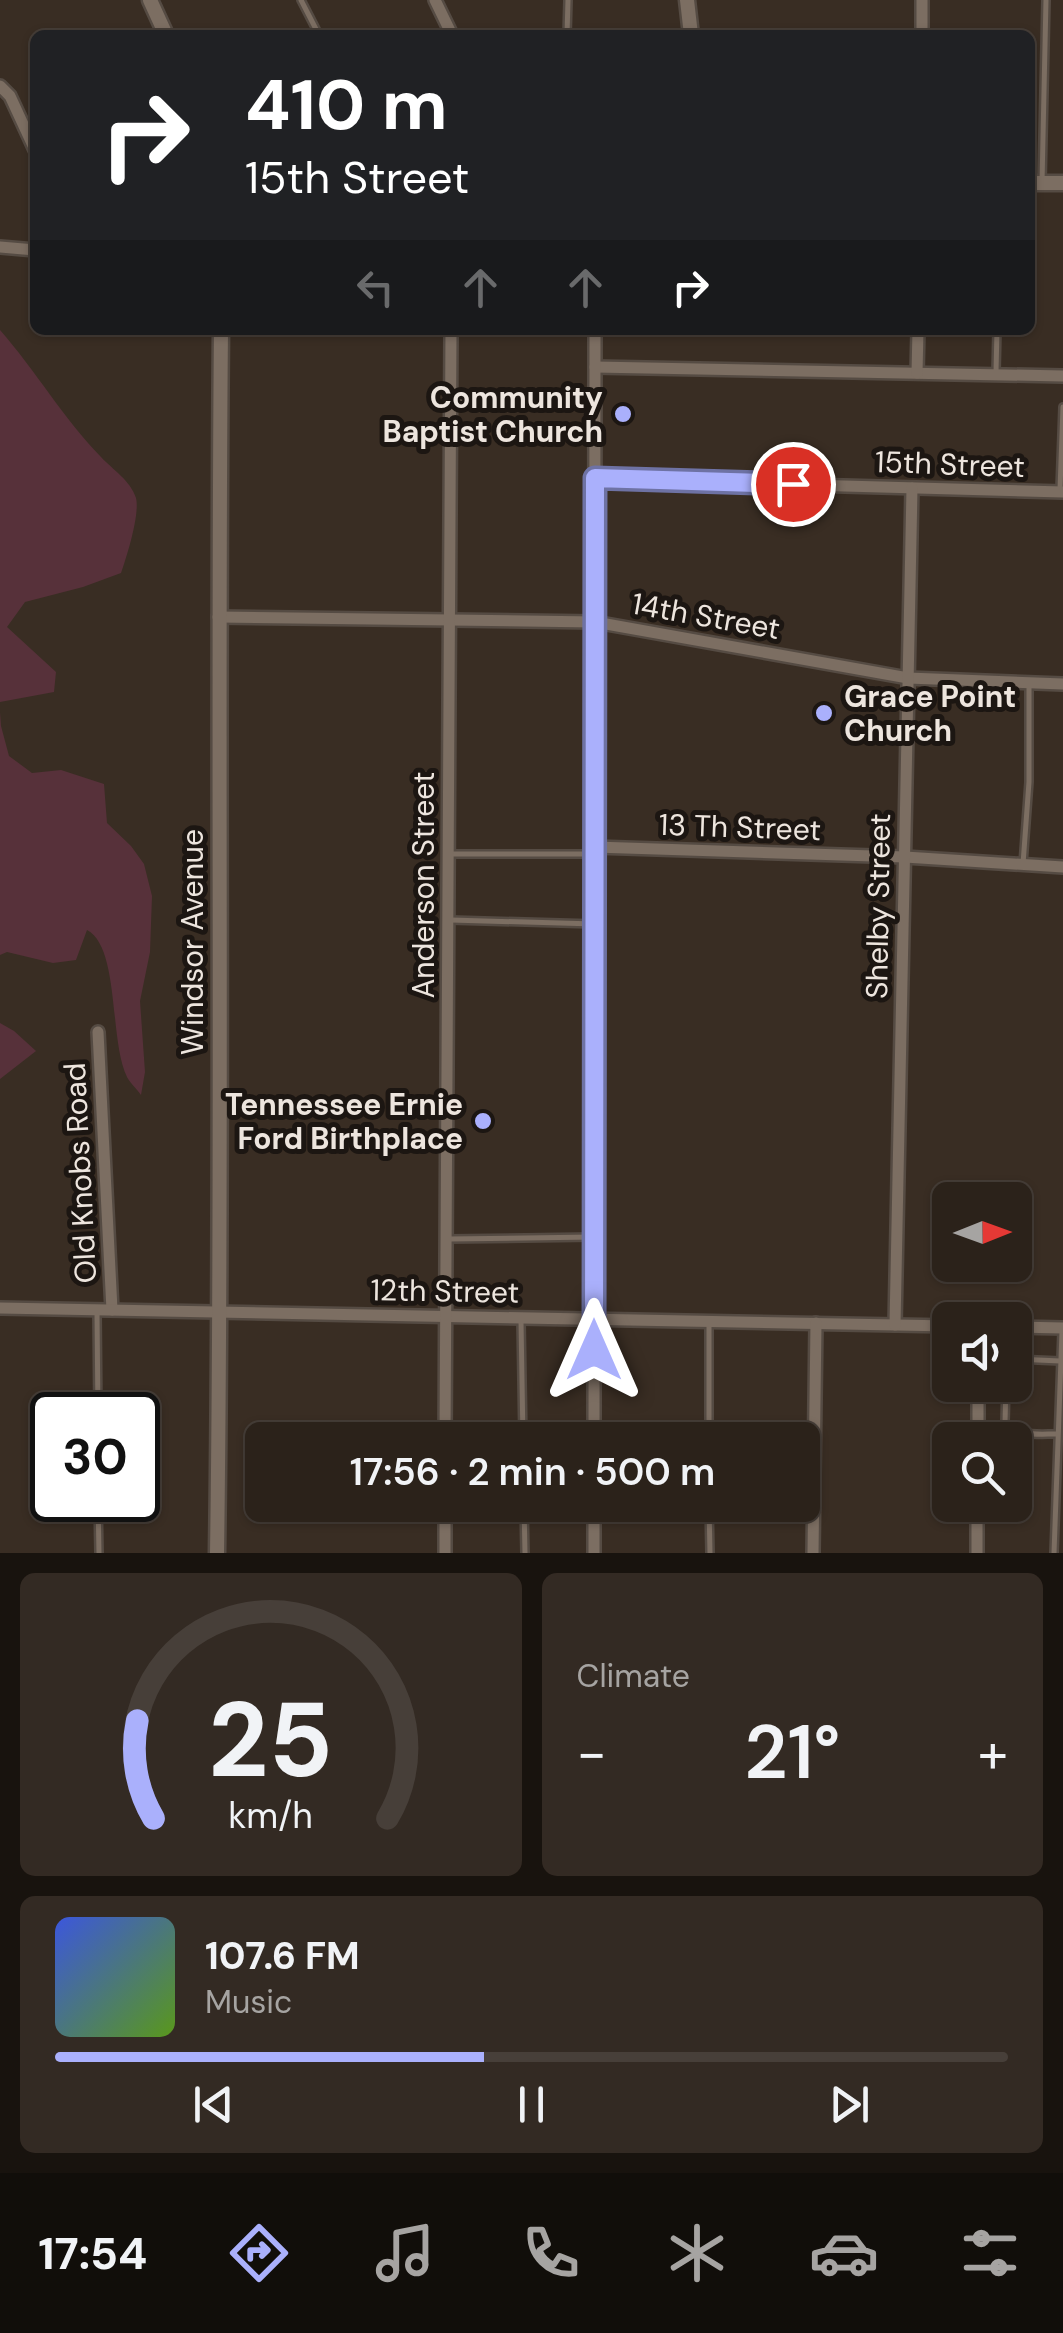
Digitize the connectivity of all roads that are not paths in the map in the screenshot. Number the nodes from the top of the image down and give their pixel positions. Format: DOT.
graph roads {
  1 [pos="150,0"];
  2 [pos="301,0"];
  3 [pos="435,0"];
  4 [pos="568,0"];
  5 [pos="687,0"];
  6 [pos="922,0"];
  7 [pos="1046,0"];
  8 [pos="164,30"];
  9 [pos="316,30"];
  10 [pos="450,30"];
  11 [pos="568,30"];
  12 [pos="690,30"];
  13 [pos="922,30"];
  14 [pos="0,86"];
  15 [pos="30,139"];
  16 [pos="1036,183"];
  17 [pos="1063,183"];
  18 [pos="0,246"];
  19 [pos="30,249"];
  20 [pos="221,335"];
  21 [pos="451,335"];
  22 [pos="595,335"];
  23 [pos="918,335"];
  24 [pos="997,335"];
  25 [pos="595,367"];
  26 [pos="917,374"];
  27 [pos="996,375"];
  28 [pos="1063,376"];
  29 [pos="451,401"];
  30 [pos="595,402"];
  31 [pos="1063,407"];
  32 [pos="595,478"];
  33 [pos="912,488"];
  34 [pos="1062,492"];
  35 [pos="218,617"];
  36 [pos="450,618"];
  37 [pos="595,622"];
  38 [pos="908,678"];
  39 [pos="1029,682"];
  40 [pos="1063,684"];
  41 [pos="595,851"];
  42 [pos="448,854"];
  43 [pos="904,857"];
  44 [pos="1024,864"];
  45 [pos="1063,866"];
  46 [pos="448,920"];
  47 [pos="595,924"];
  48 [pos="98,1032"];
  49 [pos="594,1237"];
  50 [pos="446,1239"];
  51 [pos="0,1308"];
  52 [pos="96,1310"];
  53 [pos="112,1310"];
  54 [pos="220,1312"];
  55 [pos="446,1316"];
  56 [pos="521,1318"];
  57 [pos="594,1319"];
  58 [pos="709,1321"];
  59 [pos="816,1323"];
  60 [pos="895,1325"];
  61 [pos="932,1326"];
  62 [pos="1032,1327"];
  63 [pos="1063,1328"];
  64 [pos="1032,1359"];
  65 [pos="1062,1360"];
  66 [pos="98,1392"];
  67 [pos="1006,1402"];
  68 [pos="445,1422"];
  69 [pos="523,1422"];
  70 [pos="594,1422"];
  71 [pos="709,1422"];
  72 [pos="1058,1434"];
  73 [pos="1060,1469"];
  74 [pos="98,1522"];
  75 [pos="445,1522"];
  76 [pos="524,1522"];
  77 [pos="594,1522"];
  78 [pos="710,1522"];
  79 [pos="977,1522"];
  80 [pos="99,1553"];
  81 [pos="217,1553"];
  82 [pos="445,1553"];
  83 [pos="525,1553"];
  84 [pos="594,1553"];
  85 [pos="710,1553"];
  86 [pos="813,1553"];
  87 [pos="977,1553"];
  88 [pos="1054,1553"];
  1 -- 8 [label="street"];
  2 -- 9 [label="lane"];
  3 -- 10 [label="street"];
  4 -- 11 [label="lane"];
  5 -- 12 [label="street"];
  6 -- 13 [label="street"];
  7 -- 16 [label="lane"];
  14 -- 15 [label="street"];
  16 -- 17 [label="street"];
  18 -- 19 [label="street"];
  20 -- 35 [label="street, Windsor Avenue"];
  21 -- 29 [label="street, Anderson Street"];
  22 -- 25 [label="street"];
  23 -- 26 [label="street"];
  24 -- 27 [label="lane"];
  25 -- 26 [label="street"];
  25 -- 30 [label="street"];
  26 -- 27 [label="street"];
  27 -- 28 [label="street"];
  29 -- 30 [label="lane"];
  29 -- 36 [label="street, Anderson Street"];
  30 -- 32 [label="street"];
  31 -- 34 [label="lane"];
  32 -- 33 [label="street, 15th Street"];
  32 -- 37 [label="street"];
  33 -- 34 [label="street, 15th Street"];
  33 -- 38 [label="street, Shelby Street"];
  35 -- 36 [label="street, 14th Street"];
  35 -- 54 [label="street, Windsor Avenue"];
  36 -- 37 [label="street, 14th Street"];
  36 -- 42 [label="street, Anderson Street"];
  37 -- 38 [label="street, 14th Street"];
  37 -- 41 [label="street"];
  38 -- 39 [label="street, 14th Street"];
  38 -- 43 [label="street, Shelby Street"];
  39 -- 40 [label="street, 14th Street"];
  39 -- 44 [label="lane"];
  41 -- 42 [label="lane"];
  41 -- 43 [label="street, 13 Th Street"];
  41 -- 47 [label="street"];
  42 -- 46 [label="street, Anderson Street"];
  43 -- 44 [label="street, 13 Th Street"];
  43 -- 60 [label="street, Shelby Street"];
  44 -- 45 [label="street, 13 Th Street"];
  46 -- 47 [label="lane"];
  46 -- 50 [label="street, Anderson Street"];
  47 -- 49 [label="street"];
  48 -- 53 [label="street, Old Knobs Road"];
  49 -- 50 [label="lane"];
  49 -- 57 [label="street"];
  50 -- 55 [label="street, Anderson Street"];
  51 -- 52 [label="street, 12th Street"];
  52 -- 53 [label="street, 12th Street"];
  52 -- 66 [label="lane"];
  53 -- 54 [label="street, 12th Street"];
  54 -- 55 [label="street, 12th Street"];
  54 -- 81 [label="street, Windsor Avenue"];
  55 -- 56 [label="street, 12th Street"];
  55 -- 68 [label="street, Anderson Street"];
  56 -- 57 [label="street, 12th Street"];
  56 -- 69 [label="lane"];
  57 -- 58 [label="street, 12th Street"];
  57 -- 70 [label="street"];
  58 -- 59 [label="street, 12th Street"];
  58 -- 71 [label="lane"];
  59 -- 60 [label="street, 12th Street"];
  59 -- 86 [label="street"];
  60 -- 61 [label="street, 12th Street"];
  62 -- 63 [label="street"];
  63 -- 65 [label="lane"];
  64 -- 65 [label="lane"];
  65 -- 72 [label="lane"];
  67 -- 72 [label="lane"];
  72 -- 73 [label="lane"];
  73 -- 88 [label="lane"];
  74 -- 80 [label="lane"];
  75 -- 82 [label="street"];
  76 -- 83 [label="lane"];
  77 -- 84 [label="street"];
  78 -- 85 [label="lane"];
  79 -- 87 [label="street"];
}
